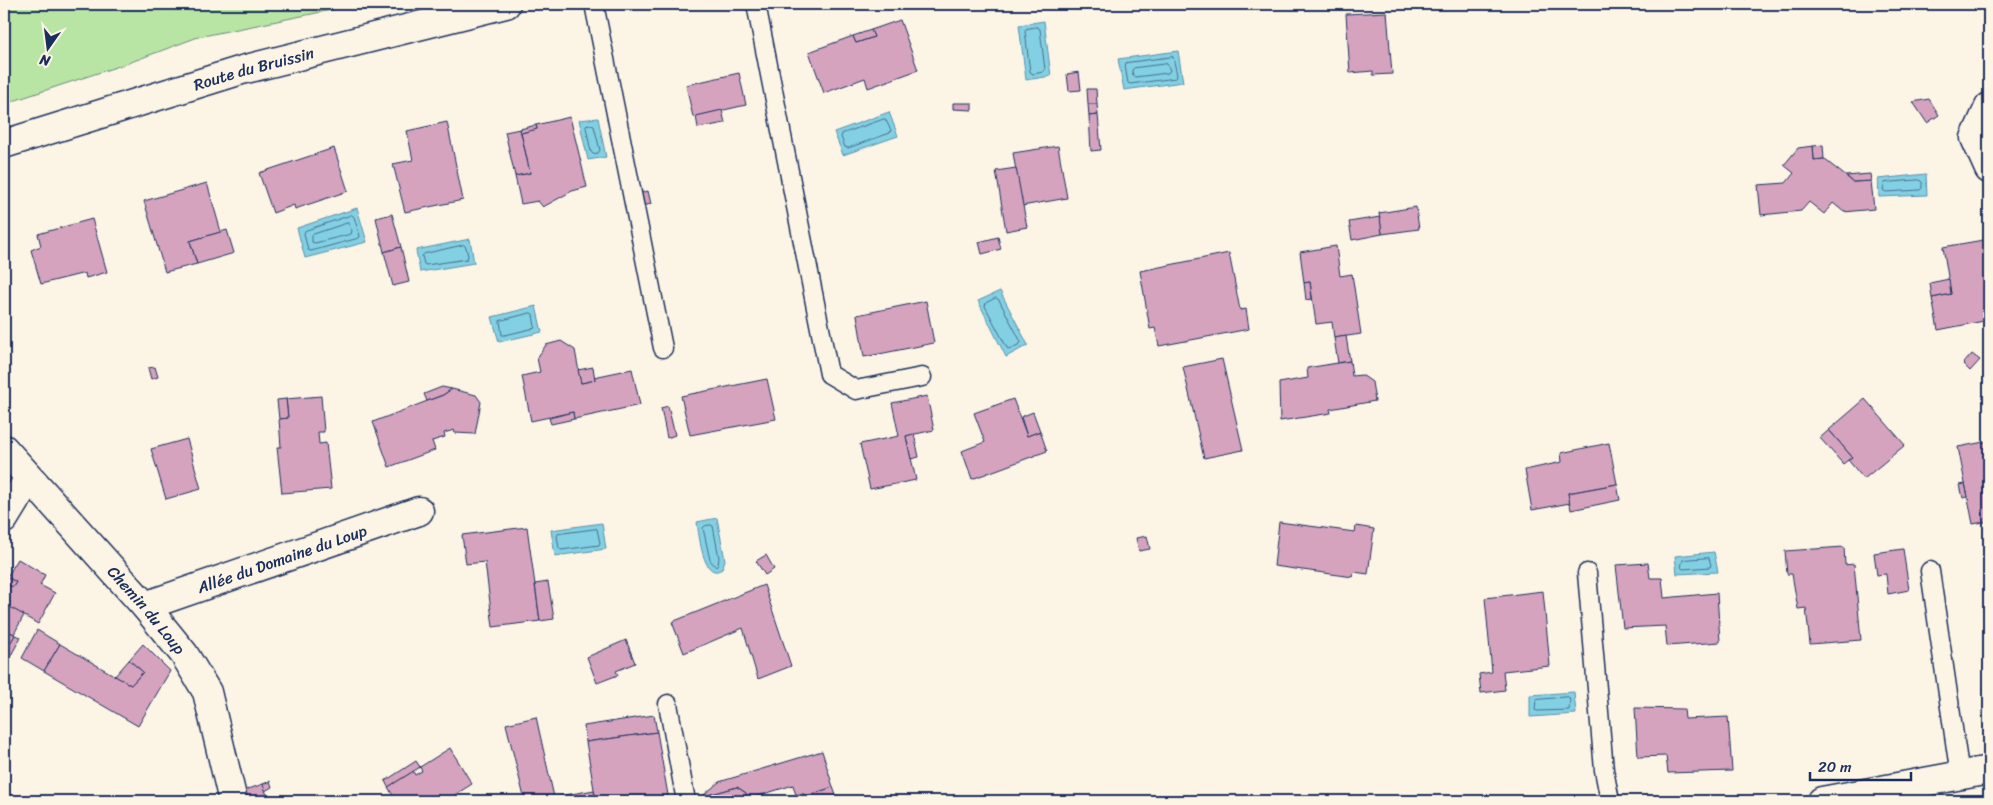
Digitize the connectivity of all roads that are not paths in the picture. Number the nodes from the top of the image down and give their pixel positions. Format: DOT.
graph roads {
  1 [pos="506,4"];
  2 [pos="594,4"];
  3 [pos="756,4"];
  4 [pos="1989,107"];
  5 [pos="4,144"];
  6 [pos="1989,168"];
  7 [pos="663,348"];
  8 [pos="922,377"];
  9 [pos="4,449"];
  10 [pos="28,478"];
  11 [pos="419,512"];
  12 [pos="4,519"];
  13 [pos="1930,571"];
  14 [pos="1587,573"];
  15 [pos="145,606"];
  16 [pos="668,704"];
  17 [pos="1989,770"];
  18 [pos="1960,776"];
  19 [pos="233,801"];
  20 [pos="686,801"];
  21 [pos="1610,801"];
  22 [pos="1822,801"];
  1 -- 5 [label="street, Route du Bruissin"];
  2 -- 7 [label="lane"];
  3 -- 8 [label="lane"];
  4 -- 6 [label="street"];
  9 -- 10 [label="street, Chemin du Loup"];
  10 -- 12 [label="street"];
  10 -- 15 [label="street, Chemin du Loup"];
  11 -- 15 [label="street, Allée du Domaine du Loup"];
  13 -- 18 [label="lane"];
  14 -- 21 [label="lane"];
  15 -- 19 [label="street, Chemin du Loup"];
  16 -- 20 [label="lane"];
  17 -- 18 [label="street"];
  18 -- 22 [label="street"];
}
